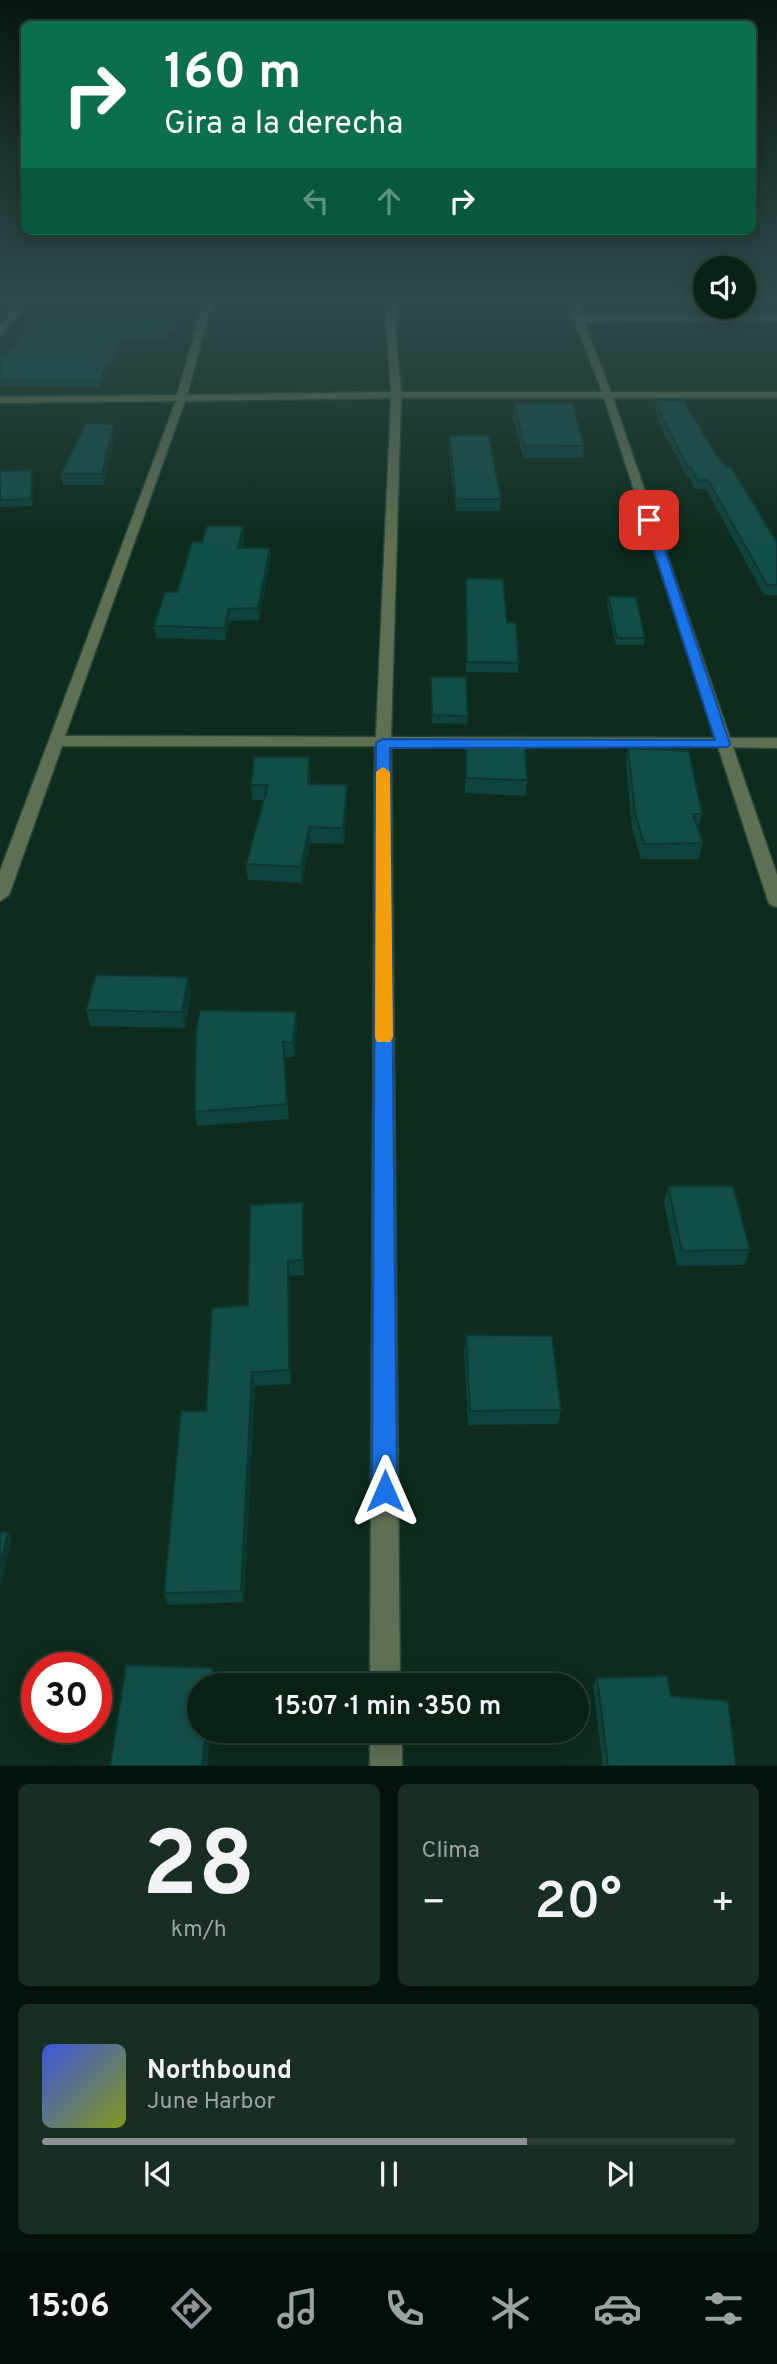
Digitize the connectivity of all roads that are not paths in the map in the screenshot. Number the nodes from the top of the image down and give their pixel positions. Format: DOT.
graph roads {
  1 [pos="186,380"];
  2 [pos="395,380"];
  3 [pos="602,380"];
  4 [pos="396,395"];
  5 [pos="777,395"];
  6 [pos="608,396"];
  7 [pos="181,399"];
  8 [pos="0,401"];
  9 [pos="56,741"];
  10 [pos="383,743"];
  11 [pos="777,743"];
  12 [pos="723,744"];
  13 [pos="2,884"];
  14 [pos="777,901"];
  15 [pos="385,1673"];
  16 [pos="386,1743"];
  17 [pos="386,1766"];
  1 -- 7 [label="street"];
  2 -- 4 [label="street"];
  3 -- 6 [label="street"];
  4 -- 6 [label="street"];
  4 -- 7 [label="street"];
  4 -- 10 [label="street"];
  5 -- 6 [label="street"];
  6 -- 12 [label="street"];
  7 -- 8 [label="street"];
  7 -- 9 [label="street"];
  9 -- 10 [label="street"];
  9 -- 13 [label="street"];
  10 -- 12 [label="street"];
  10 -- 15 [label="street"];
  11 -- 12 [label="street"];
  12 -- 14 [label="street"];
  16 -- 17 [label="street"];
}
